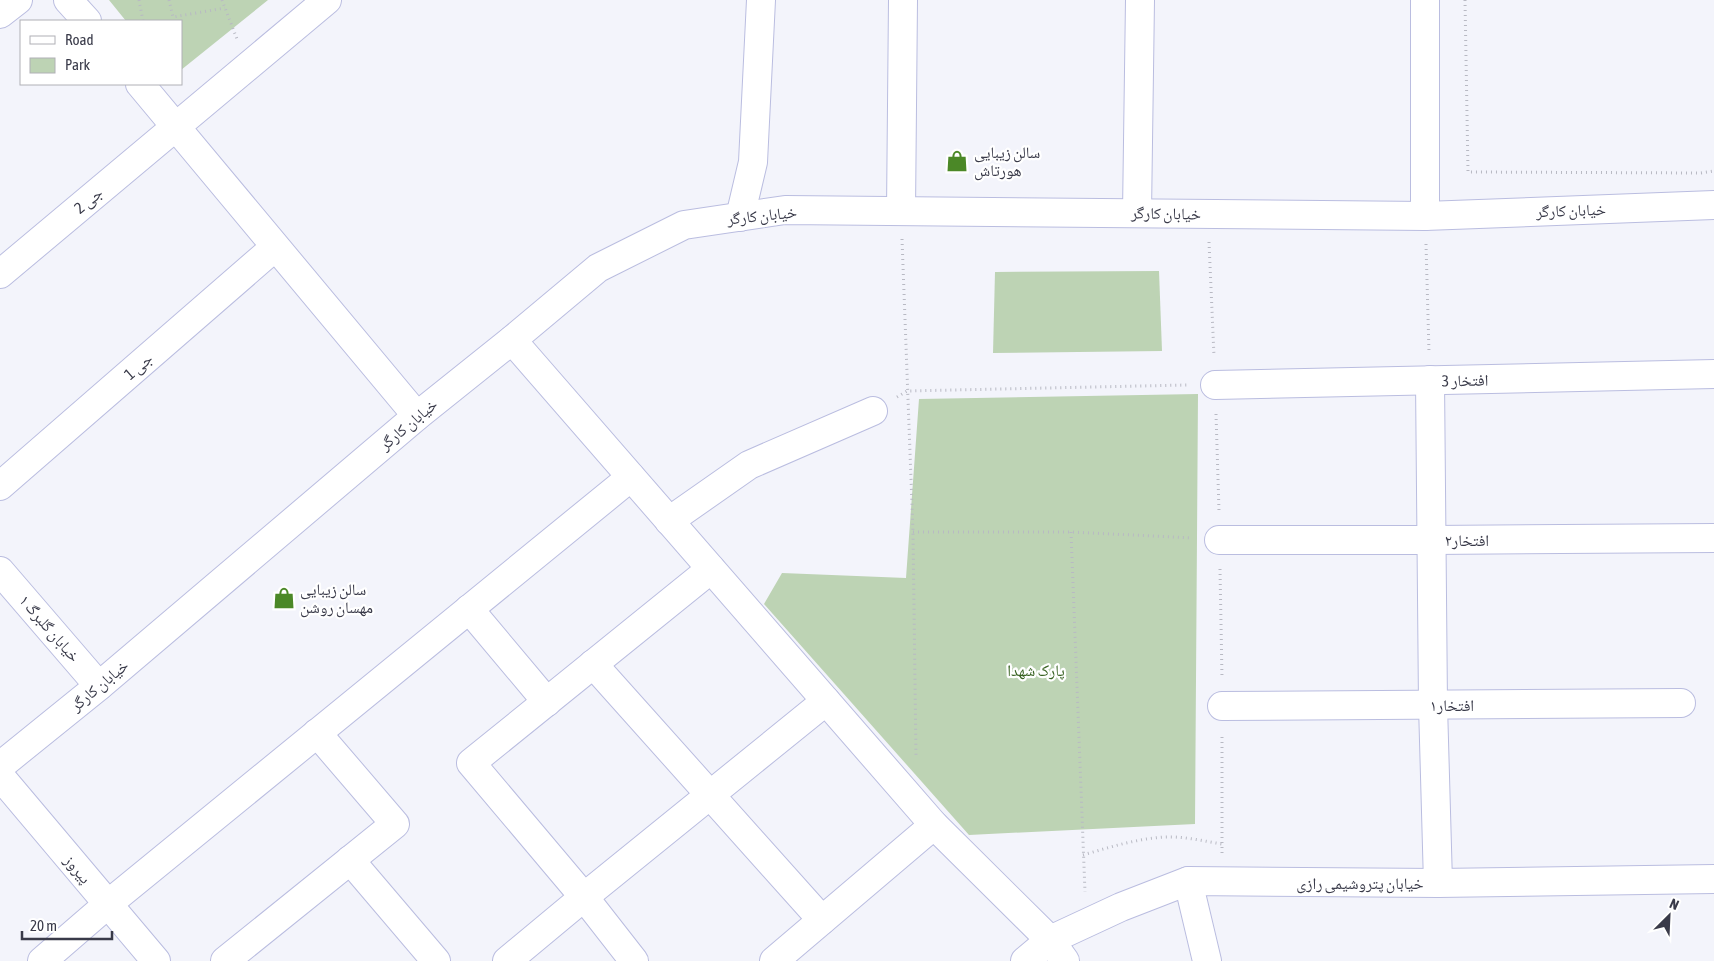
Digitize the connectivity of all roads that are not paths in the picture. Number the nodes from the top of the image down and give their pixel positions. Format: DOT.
graph roads {
  1 [pos="18,0"];
  2 [pos="68,0"];
  3 [pos="327,0"];
  4 [pos="760,0"];
  5 [pos="903,0"];
  6 [pos="1140,0"];
  7 [pos="1425,0"];
  8 [pos="0,14"];
  9 [pos="86,20"];
  10 [pos="141,85"];
  11 [pos="177,126"];
  12 [pos="1714,205"];
  13 [pos="901,211"];
  14 [pos="1137,213"];
  15 [pos="1425,216"];
  16 [pos="740,217"];
  17 [pos="275,247"];
  18 [pos="0,274"];
  19 [pos="512,340"];
  20 [pos="1714,374"];
  21 [pos="1430,380"];
  22 [pos="1216,385"];
  23 [pos="873,411"];
  24 [pos="417,416"];
  25 [pos="631,477"];
  26 [pos="0,486"];
  27 [pos="669,521"];
  28 [pos="1714,538"];
  29 [pos="1219,540"];
  30 [pos="1432,540"];
  31 [pos="711,570"];
  32 [pos="0,571"];
  33 [pos="469,609"];
  34 [pos="593,664"];
  35 [pos="99,686"];
  36 [pos="826,701"];
  37 [pos="547,702"];
  38 [pos="1681,703"];
  39 [pos="1434,705"];
  40 [pos="1222,706"];
  41 [pos="317,733"];
  42 [pos="0,766"];
  43 [pos="0,776"];
  44 [pos="710,795"];
  45 [pos="925,815"];
  46 [pos="350,860"];
  47 [pos="1714,879"];
  48 [pos="1188,881"];
  49 [pos="1438,883"];
  50 [pos="584,897"];
  51 [pos="108,904"];
  52 [pos="822,920"];
  53 [pos="1057,950"];
  54 [pos="42,961"];
  55 [pos="156,961"];
  56 [pos="226,961"];
  57 [pos="436,961"];
  58 [pos="507,961"];
  59 [pos="634,961"];
  60 [pos="774,961"];
  61 [pos="1025,961"];
  62 [pos="1207,961"];
  1 -- 8 [label="street"];
  2 -- 9 [label="street"];
  3 -- 11 [label="street, جی 2"];
  4 -- 16 [label="street"];
  5 -- 13 [label="street"];
  6 -- 14 [label="street"];
  7 -- 15 [label="street"];
  10 -- 11 [label="street"];
  11 -- 17 [label="street"];
  11 -- 18 [label="street, جی 2"];
  12 -- 15 [label="street, خیابان کارگر"];
  13 -- 14 [label="street, خیابان کارگر"];
  13 -- 16 [label="street, خیابان کارگر"];
  14 -- 15 [label="street, خیابان کارگر"];
  16 -- 19 [label="street, خیابان کارگر"];
  17 -- 24 [label="street"];
  17 -- 26 [label="street, جی 1"];
  19 -- 24 [label="street, خیابان کارگر"];
  19 -- 25 [label="street"];
  20 -- 21 [label="street, افتخار 3"];
  21 -- 22 [label="street, افتخار 3"];
  21 -- 30 [label="street"];
  23 -- 27 [label="street"];
  24 -- 35 [label="street, خیابان کارگر"];
  25 -- 27 [label="street"];
  25 -- 33 [label="street"];
  27 -- 31 [label="street"];
  28 -- 30 [label="street, افتخار۲"];
  29 -- 30 [label="street, افتخار۲"];
  30 -- 39 [label="street"];
  31 -- 34 [label="street"];
  31 -- 36 [label="street"];
  32 -- 35 [label="street, خیابان گلبرگ ۱"];
  33 -- 37 [label="street"];
  33 -- 41 [label="street"];
  34 -- 37 [label="street"];
  34 -- 44 [label="street"];
  35 -- 42 [label="street, خیابان کارگر"];
  36 -- 44 [label="street"];
  36 -- 45 [label="street"];
  37 -- 50 [label="street"];
  38 -- 39 [label="street, افتخار۱"];
  39 -- 40 [label="street, افتخار۱"];
  39 -- 49 [label="street"];
  41 -- 46 [label="street"];
  41 -- 51 [label="street"];
  43 -- 51 [label="street, پیروز"];
  44 -- 50 [label="street"];
  44 -- 52 [label="street"];
  45 -- 52 [label="street"];
  45 -- 53 [label="street"];
  46 -- 56 [label="street"];
  46 -- 57 [label="street"];
  47 -- 49 [label="street, خیابان پتروشیمی رازی"];
  48 -- 49 [label="street, خیابان پتروشیمی رازی"];
  48 -- 53 [label="street, خیابان پتروشیمی رازی"];
  48 -- 62 [label="street"];
  50 -- 58 [label="street"];
  50 -- 59 [label="street"];
  51 -- 54 [label="street"];
  51 -- 55 [label="street, پیروز"];
  52 -- 60 [label="street"];
  53 -- 61 [label="street, خیابان پتروشیمی رازی"];
}
